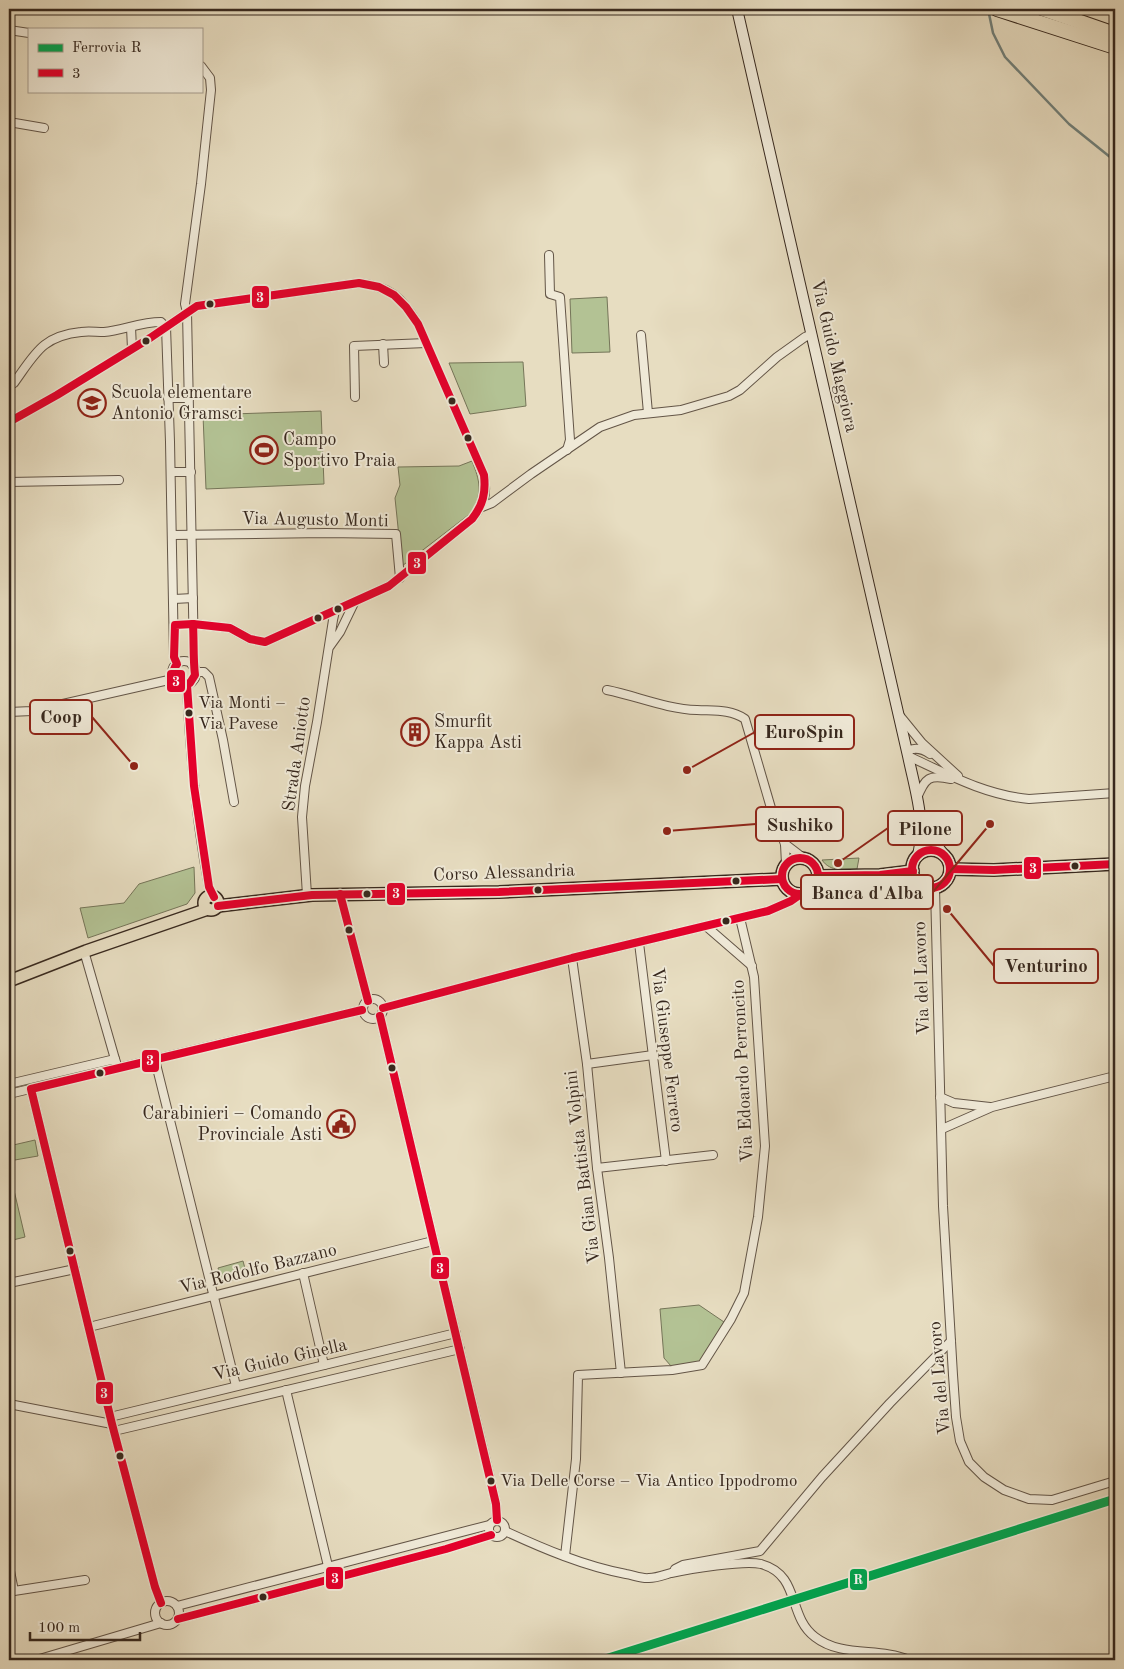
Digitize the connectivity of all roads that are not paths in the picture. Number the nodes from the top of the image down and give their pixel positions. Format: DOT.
graph roads {
  1 [pos="737,9"];
  2 [pos="997,9"];
  3 [pos="1043,9"];
  4 [pos="9,30"];
  5 [pos="28,34"];
  6 [pos="1115,34"];
  7 [pos="1115,47"];
  8 [pos="202,67"];
  9 [pos="9,122"];
  10 [pos="44,128"];
  11 [pos="549,255"];
  12 [pos="187,312"];
  13 [pos="131,327"];
  14 [pos="166,327"];
  15 [pos="812,334"];
  16 [pos="641,335"];
  17 [pos="426,343"];
  18 [pos="383,344"];
  19 [pos="132,349"];
  20 [pos="384,363"];
  21 [pos="9,386"];
  22 [pos="355,397"];
  23 [pos="168,398"];
  24 [pos="189,398"];
  25 [pos="648,412"];
  26 [pos="9,422"];
  27 [pos="567,450"];
  28 [pos="171,472"];
  29 [pos="190,472"];
  30 [pos="119,480"];
  31 [pos="9,482"];
  32 [pos="482,507"];
  33 [pos="192,534"];
  34 [pos="172,535"];
  35 [pos="400,578"];
  36 [pos="193,598"];
  37 [pos="174,599"];
  38 [pos="354,603"];
  39 [pos="336,611"];
  40 [pos="193,624"];
  41 [pos="175,625"];
  42 [pos="329,648"];
  43 [pos="177,664"];
  44 [pos="193,668"];
  45 [pos="173,679"];
  46 [pos="187,685"];
  47 [pos="607,690"];
  48 [pos="897,711"];
  49 [pos="9,712"];
  50 [pos="907,753"];
  51 [pos="936,757"];
  52 [pos="965,783"];
  53 [pos="1115,793"];
  54 [pos="917,799"];
  55 [pos="234,802"];
  56 [pos="922,822"];
  57 [pos="785,844"];
  58 [pos="918,856"];
  59 [pos="945,856"];
  60 [pos="802,858"];
  61 [pos="786,864"];
  62 [pos="1115,864"];
  63 [pos="950,869"];
  64 [pos="913,871"];
  65 [pos="819,876"];
  66 [pos="782,879"];
  67 [pos="935,888"];
  68 [pos="340,894"];
  69 [pos="801,894"];
  70 [pos="307,895"];
  71 [pos="213,901"];
  72 [pos="740,918"];
  73 [pos="707,927"];
  74 [pos="639,943"];
  75 [pos="84,952"];
  76 [pos="572,958"];
  77 [pos="752,966"];
  78 [pos="9,981"];
  79 [pos="368,1001"];
  80 [pos="362,1010"];
  81 [pos="382,1012"];
  82 [pos="653,1055"];
  83 [pos="115,1059"];
  84 [pos="155,1060"];
  85 [pos="587,1064"];
  86 [pos="118,1068"];
  87 [pos="1115,1076"];
  88 [pos="9,1084"];
  89 [pos="31,1089"];
  90 [pos="9,1094"];
  91 [pos="940,1097"];
  92 [pos="992,1108"];
  93 [pos="942,1129"];
  94 [pos="713,1155"];
  95 [pos="666,1161"];
  96 [pos="597,1168"];
  97 [pos="433,1241"];
  98 [pos="75,1269"];
  99 [pos="303,1273"];
  100 [pos="9,1283"];
  101 [pos="213,1295"];
  102 [pos="90,1327"];
  103 [pos="456,1333"];
  104 [pos="951,1341"];
  105 [pos="460,1349"];
  106 [pos="324,1365"];
  107 [pos="621,1373"];
  108 [pos="236,1386"];
  109 [pos="286,1390"];
  110 [pos="9,1404"];
  111 [pos="112,1424"];
  112 [pos="1115,1481"];
  113 [pos="497,1520"];
  114 [pos="489,1525"];
  115 [pos="505,1531"];
  116 [pos="491,1535"];
  117 [pos="377,1554"];
  118 [pos="565,1556"];
  119 [pos="9,1566"];
  120 [pos="328,1566"];
  121 [pos="381,1566"];
  122 [pos="311,1570"];
  123 [pos="670,1573"];
  124 [pos="85,1580"];
  125 [pos="315,1582"];
  126 [pos="161,1603"];
  127 [pos="177,1606"];
  128 [pos="178,1619"];
  129 [pos="160,1623"];
  130 [pos="45,1659"];
  131 [pos="36,1660"];
  132 [pos="909,1660"];
  1 -- 15 [label="street, Via Guido Maggiora"];
  2 -- 7 [label="highway"];
  3 -- 6 [label="highway"];
  4 -- 5 [label="street"];
  8 -- 12 [label="street"];
  9 -- 10 [label="street"];
  11 -- 27 [label="street"];
  12 -- 14 [label="street"];
  12 -- 17 [label="street"];
  12 -- 24 [label="street"];
  13 -- 14 [label="street"];
  13 -- 19 [label="street"];
  13 -- 21 [label="street"];
  14 -- 19 [label="street"];
  14 -- 23 [label="street"];
  15 -- 25 [label="street"];
  15 -- 48 [label="street, Via Guido Maggiora"];
  16 -- 25 [label="street"];
  17 -- 18 [label="street"];
  17 -- 32 [label="street"];
  18 -- 20 [label="street"];
  18 -- 22 [label="street"];
  19 -- 26 [label="street"];
  23 -- 24 [label="street"];
  23 -- 28 [label="street"];
  24 -- 29 [label="street"];
  25 -- 27 [label="street"];
  27 -- 32 [label="street"];
  28 -- 29 [label="street"];
  28 -- 34 [label="street"];
  29 -- 33 [label="street"];
  30 -- 31 [label="street"];
  32 -- 35 [label="street"];
  33 -- 34 [label="street, Via Augusto Monti"];
  33 -- 35 [label="street, Via Augusto Monti"];
  33 -- 36 [label="street"];
  34 -- 37 [label="street"];
  35 -- 38 [label="street"];
  36 -- 37 [label="street"];
  36 -- 40 [label="street"];
  37 -- 41 [label="street"];
  38 -- 39 [label="street"];
  38 -- 42 [label="street, Strada Aniotto"];
  39 -- 40 [label="street"];
  39 -- 42 [label="street, Strada Aniotto"];
  40 -- 41 [label="street"];
  40 -- 44 [label="street"];
  41 -- 43 [label="street"];
  42 -- 70 [label="street, Strada Aniotto"];
  43 -- 44 [label="street"];
  43 -- 45 [label="street"];
  44 -- 46 [label="street"];
  44 -- 55 [label="street"];
  45 -- 46 [label="street"];
  45 -- 49 [label="street"];
  46 -- 71 [label="street"];
  47 -- 57 [label="street"];
  48 -- 50 [label="street, Via Guido Maggiora"];
  48 -- 51 [label="street, Via Guido Maggiora"];
  50 -- 51 [label="street, Via Guido Maggiora"];
  50 -- 52 [label="street, Via Guido Maggiora"];
  50 -- 54 [label="street, Via Guido Maggiora"];
  51 -- 52 [label="street, Via Guido Maggiora"];
  52 -- 53 [label="street, Via Guido Maggiora"];
  52 -- 54 [label="street, Via Guido Maggiora"];
  54 -- 56 [label="street, Via Guido Maggiora"];
  56 -- 58 [label="street, Via Guido Maggiora"];
  56 -- 59 [label="street, Via Guido Maggiora"];
  57 -- 60 [label="street"];
  57 -- 61 [label="street"];
  58 -- 59 [label="main road"];
  58 -- 64 [label="main road"];
  59 -- 63 [label="main road"];
  60 -- 61 [label="main road"];
  60 -- 65 [label="main road"];
  61 -- 66 [label="main road"];
  62 -- 63 [label="main road"];
  63 -- 67 [label="main road"];
  64 -- 65 [label="main road"];
  64 -- 67 [label="main road"];
  65 -- 69 [label="main road"];
  66 -- 68 [label="main road, Corso Alessandria"];
  66 -- 69 [label="main road"];
  67 -- 91 [label="street, Via del Lavoro"];
  68 -- 70 [label="main road, Corso Alessandria"];
  68 -- 79 [label="street"];
  69 -- 72 [label="street"];
  70 -- 71 [label="main road, Corso Alessandria"];
  71 -- 75 [label="main road"];
  72 -- 73 [label="street"];
  72 -- 77 [label="street, Via Edoardo Perroncito"];
  73 -- 74 [label="street"];
  73 -- 77 [label="street, Via Edoardo Perroncito"];
  74 -- 76 [label="street"];
  74 -- 82 [label="street, Via Giuseppe Ferrero"];
  75 -- 78 [label="main road"];
  75 -- 83 [label="street"];
  76 -- 81 [label="street"];
  76 -- 85 [label="street, Via Gian Battista Volpini"];
  77 -- 107 [label="street, Via Edoardo Perroncito"];
  79 -- 80 [label="street"];
  79 -- 81 [label="street"];
  80 -- 81 [label="street"];
  80 -- 84 [label="street"];
  81 -- 97 [label="street"];
  82 -- 85 [label="street"];
  82 -- 95 [label="street, Via Giuseppe Ferrero"];
  83 -- 86 [label="street"];
  83 -- 88 [label="street"];
  84 -- 86 [label="street"];
  84 -- 101 [label="street"];
  85 -- 96 [label="street, Via Gian Battista Volpini"];
  86 -- 89 [label="street"];
  87 -- 92 [label="street"];
  89 -- 90 [label="street"];
  89 -- 98 [label="street"];
  91 -- 92 [label="street"];
  91 -- 93 [label="street, Via del Lavoro"];
  92 -- 93 [label="street"];
  93 -- 104 [label="street, Via del Lavoro"];
  94 -- 95 [label="street"];
  95 -- 96 [label="street"];
  96 -- 107 [label="street, Via Gian Battista Volpini"];
  97 -- 99 [label="street, Via Rodolfo Bazzano"];
  97 -- 103 [label="street"];
  98 -- 100 [label="street"];
  98 -- 102 [label="street"];
  99 -- 101 [label="street, Via Rodolfo Bazzano"];
  99 -- 106 [label="street"];
  101 -- 102 [label="street, Via Rodolfo Bazzano"];
  101 -- 108 [label="street"];
  102 -- 111 [label="street"];
  103 -- 105 [label="street"];
  103 -- 106 [label="street, Via Guido Ginella"];
  104 -- 112 [label="street, Via del Lavoro"];
  104 -- 123 [label="street"];
  105 -- 109 [label="street, Via Guido Ginella"];
  105 -- 113 [label="street"];
  106 -- 108 [label="street, Via Guido Ginella"];
  107 -- 118 [label="street, Via Edoardo Perroncito"];
  108 -- 111 [label="street, Via Guido Ginella"];
  109 -- 111 [label="street, Via Guido Ginella"];
  109 -- 120 [label="street, Via Guido Ginella"];
  110 -- 111 [label="street"];
  111 -- 126 [label="street"];
  113 -- 114 [label="street"];
  113 -- 115 [label="street"];
  114 -- 116 [label="street"];
  114 -- 117 [label="street"];
  115 -- 116 [label="street"];
  115 -- 118 [label="street"];
  116 -- 121 [label="street"];
  117 -- 120 [label="street"];
  117 -- 121 [label="street"];
  118 -- 123 [label="street"];
  119 -- 124 [label="street"];
  120 -- 122 [label="street"];
  121 -- 125 [label="street"];
  122 -- 125 [label="street"];
  122 -- 127 [label="street"];
  123 -- 132 [label="street"];
  125 -- 128 [label="street"];
  126 -- 127 [label="street"];
  126 -- 129 [label="street"];
  127 -- 128 [label="street"];
  128 -- 129 [label="street"];
  129 -- 130 [label="street"];
  130 -- 131 [label="street"];
}
